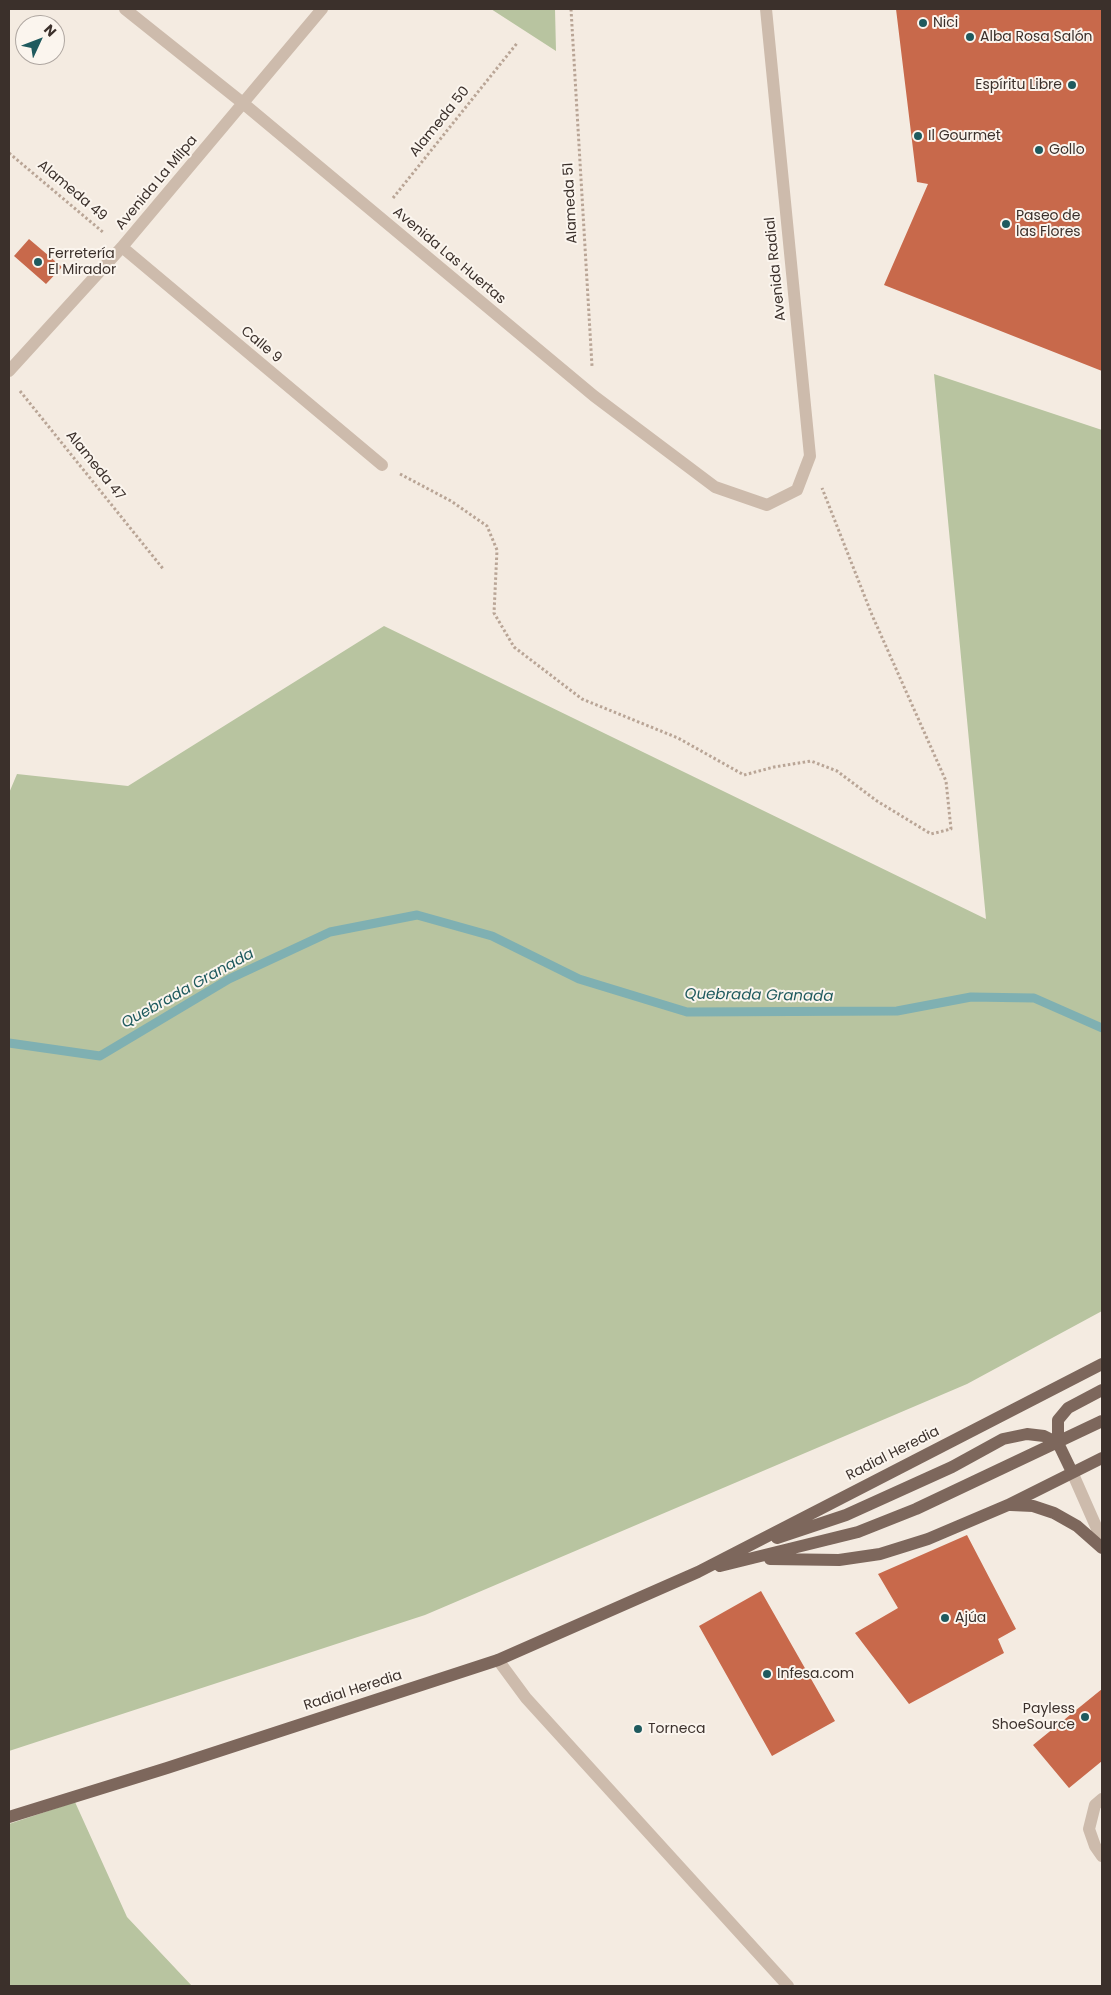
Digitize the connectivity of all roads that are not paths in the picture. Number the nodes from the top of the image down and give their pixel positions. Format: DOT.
graph roads {
  1 [pos="125,9"];
  2 [pos="322,9"];
  3 [pos="766,9"];
  4 [pos="244,104"];
  5 [pos="122,247"];
  6 [pos="9,371"];
  7 [pos="382,465"];
  8 [pos="767,505"];
  9 [pos="1102,1364"];
  10 [pos="1102,1390"];
  11 [pos="1102,1421"];
  12 [pos="1058,1443"];
  13 [pos="1102,1458"];
  14 [pos="1072,1472"];
  15 [pos="1008,1505"];
  16 [pos="1102,1540"];
  17 [pos="1102,1548"];
  18 [pos="739,1550"];
  19 [pos="752,1558"];
  20 [pos="698,1572"];
  21 [pos="498,1660"];
  22 [pos="1102,1799"];
  23 [pos="9,1817"];
  24 [pos="1102,1856"];
  25 [pos="788,1986"];
  1 -- 4 [label="street, Avenida Las Huertas"];
  2 -- 4 [label="street, Avenida La Milpa"];
  3 -- 8 [label="street, Avenida Radial"];
  4 -- 5 [label="street, Avenida La Milpa"];
  4 -- 8 [label="street, Avenida Las Huertas"];
  5 -- 6 [label="street, Avenida La Milpa"];
  5 -- 7 [label="street, Calle 9"];
  9 -- 18 [label="main road, Radial Heredia"];
  10 -- 12 [label="main road"];
  11 -- 12 [label="main road, Radial Heredia"];
  12 -- 14 [label="main road"];
  12 -- 18 [label="main road"];
  12 -- 19 [label="main road, Radial Heredia"];
  13 -- 14 [label="main road"];
  14 -- 15 [label="main road"];
  14 -- 16 [label="street"];
  15 -- 17 [label="main road"];
  15 -- 19 [label="main road"];
  18 -- 20 [label="main road, Radial Heredia"];
  19 -- 20 [label="main road, Radial Heredia"];
  20 -- 21 [label="main road, Radial Heredia"];
  21 -- 23 [label="main road, Radial Heredia"];
  21 -- 25 [label="street"];
  22 -- 24 [label="street"];
}
